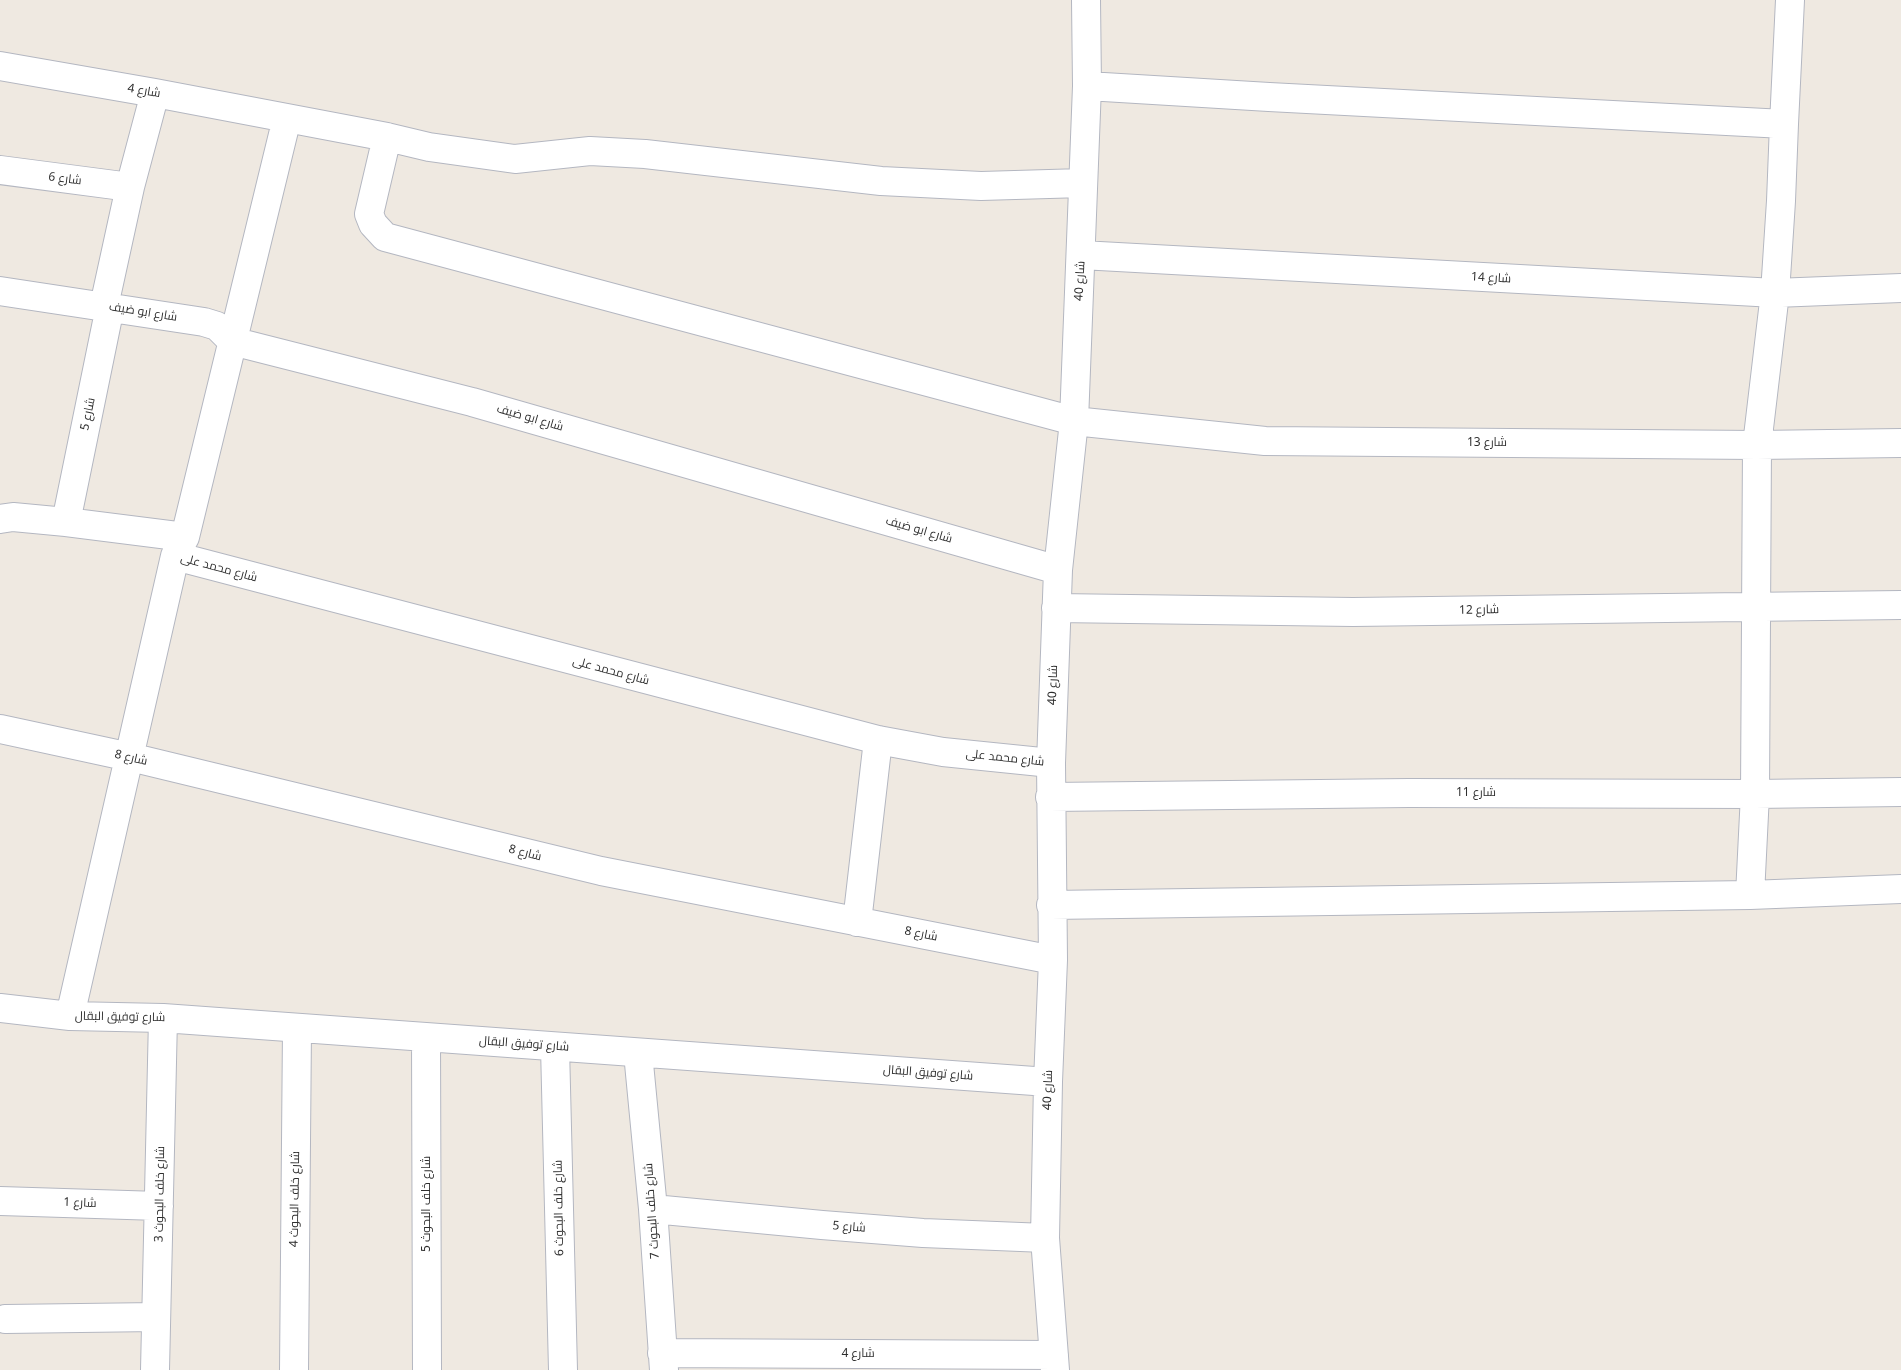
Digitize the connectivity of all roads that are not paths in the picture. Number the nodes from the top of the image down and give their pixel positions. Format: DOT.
graph roads {
  1 [pos="1086,0"];
  2 [pos="1790,0"];
  3 [pos="0,66"];
  4 [pos="1087,86"];
  5 [pos="155,93"];
  6 [pos="287,118"];
  7 [pos="1784,124"];
  8 [pos="387,137"];
  9 [pos="0,170"];
  10 [pos="1083,183"];
  11 [pos="130,187"];
  12 [pos="1081,255"];
  13 [pos="1901,288"];
  14 [pos="0,291"];
  15 [pos="1775,293"];
  16 [pos="107,307"];
  17 [pos="232,341"];
  18 [pos="1074,421"];
  19 [pos="1901,443"];
  20 [pos="1757,444"];
  21 [pos="0,518"];
  22 [pos="66,522"];
  23 [pos="180,547"];
  24 [pos="1058,570"];
  25 [pos="1901,605"];
  26 [pos="1756,607"];
  27 [pos="1056,608"];
  28 [pos="0,729"];
  29 [pos="878,740"];
  30 [pos="130,757"];
  31 [pos="1051,763"];
  32 [pos="1901,792"];
  33 [pos="1755,794"];
  34 [pos="1050,797"];
  35 [pos="1901,889"];
  36 [pos="1750,895"];
  37 [pos="1052,905"];
  38 [pos="857,922"];
  39 [pos="1053,960"];
  40 [pos="0,1008"];
  41 [pos="70,1016"];
  42 [pos="163,1018"];
  43 [pos="297,1028"];
  44 [pos="426,1037"];
  45 [pos="555,1047"];
  46 [pos="638,1053"];
  47 [pos="1048,1082"];
  48 [pos="0,1201"];
  49 [pos="160,1206"];
  50 [pos="653,1209"];
  51 [pos="1045,1238"];
  52 [pos="156,1317"];
  53 [pos="5,1319"];
  54 [pos="663,1361"];
  55 [pos="1054,1363"];
  56 [pos="155,1370"];
  57 [pos="294,1370"];
  58 [pos="427,1370"];
  59 [pos="563,1370"];
  1 -- 4 [label="street, شارع 40"];
  2 -- 7 [label="street"];
  3 -- 5 [label="street, شارع 4"];
  4 -- 7 [label="street"];
  4 -- 10 [label="street, شارع 40"];
  5 -- 6 [label="street, شارع 4"];
  5 -- 11 [label="street, شارع 5"];
  6 -- 8 [label="street, شارع 4"];
  6 -- 17 [label="street"];
  7 -- 15 [label="street"];
  8 -- 10 [label="street, شارع 4"];
  8 -- 18 [label="street, شارع 13"];
  9 -- 11 [label="street, شارع 6"];
  10 -- 12 [label="street, شارع 40"];
  11 -- 16 [label="street, شارع 5"];
  12 -- 15 [label="street, شارع 14"];
  12 -- 18 [label="street, شارع 40"];
  13 -- 15 [label="street, شارع 14"];
  14 -- 16 [label="street, شارع ابو ضيف"];
  15 -- 20 [label="street"];
  16 -- 17 [label="street, شارع ابو ضيف"];
  16 -- 22 [label="street, شارع 5"];
  17 -- 23 [label="street"];
  17 -- 24 [label="street, شارع ابو ضيف"];
  18 -- 20 [label="street, شارع 13"];
  18 -- 24 [label="street, شارع 40"];
  19 -- 20 [label="street, شارع 13"];
  20 -- 26 [label="street"];
  21 -- 22 [label="street, شارع محمد على"];
  22 -- 23 [label="street, شارع محمد على"];
  23 -- 29 [label="street, شارع محمد على"];
  23 -- 30 [label="street"];
  24 -- 27 [label="street, شارع 40"];
  25 -- 26 [label="street, شارع 12"];
  26 -- 27 [label="street, شارع 12"];
  26 -- 33 [label="street"];
  27 -- 31 [label="street, شارع 40"];
  28 -- 30 [label="street, شارع 8"];
  29 -- 31 [label="street, شارع محمد على"];
  29 -- 38 [label="street"];
  30 -- 38 [label="street, شارع 8"];
  30 -- 41 [label="street"];
  31 -- 34 [label="street, شارع 40"];
  32 -- 33 [label="street, شارع 11"];
  33 -- 34 [label="street, شارع 11"];
  33 -- 36 [label="street"];
  34 -- 37 [label="street, شارع 40"];
  35 -- 36 [label="street"];
  36 -- 37 [label="street"];
  37 -- 39 [label="street, شارع 40"];
  38 -- 39 [label="street, شارع 8"];
  39 -- 47 [label="street, شارع 40"];
  40 -- 41 [label="street, شارع توفيق البقال"];
  41 -- 42 [label="street, شارع توفيق البقال"];
  42 -- 43 [label="street, شارع توفيق البقال"];
  42 -- 49 [label="street, شارع خلف البحوث 3"];
  43 -- 44 [label="street, شارع توفيق البقال"];
  43 -- 57 [label="street, شارع خلف البحوث 4"];
  44 -- 45 [label="street, شارع توفيق البقال"];
  44 -- 58 [label="street, شارع خلف البحوث 5"];
  45 -- 46 [label="street, شارع توفيق البقال"];
  45 -- 59 [label="street, شارع خلف البحوث 6"];
  46 -- 47 [label="street, شارع توفيق البقال"];
  46 -- 50 [label="street, شارع خلف البحوث 7"];
  47 -- 51 [label="street, شارع 40"];
  48 -- 49 [label="street, شارع 1"];
  49 -- 52 [label="street, شارع خلف البحوث 3"];
  50 -- 51 [label="street, شارع 5"];
  50 -- 54 [label="street, شارع خلف البحوث 7"];
  51 -- 55 [label="street, شارع 40"];
  52 -- 53 [label="street"];
  52 -- 56 [label="street, شارع خلف البحوث 3"];
  54 -- 55 [label="street, شارع 4"];
}
